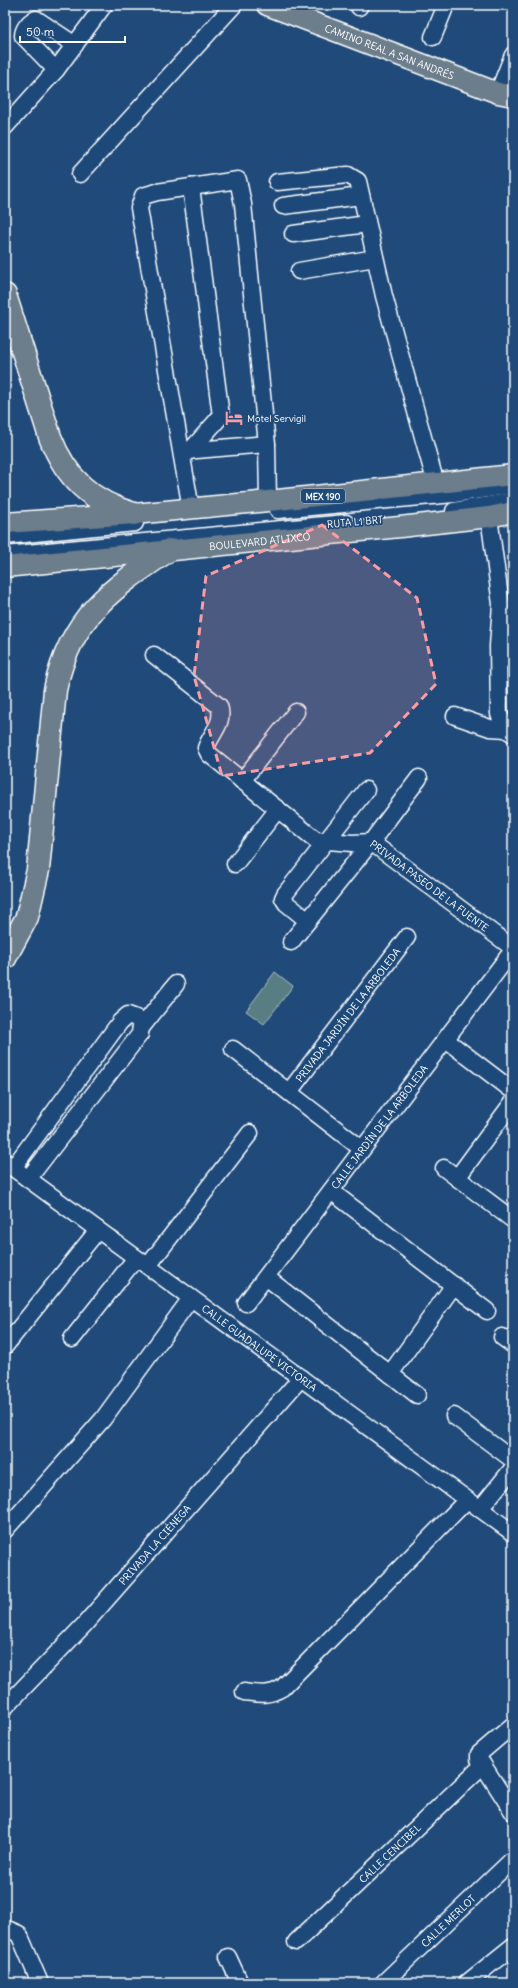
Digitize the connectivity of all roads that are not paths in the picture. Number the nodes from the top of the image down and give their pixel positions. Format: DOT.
graph roads {
  1 [pos="104,5"];
  2 [pos="234,5"];
  3 [pos="267,5"];
  4 [pos="446,5"];
  5 [pos="433,37"];
  6 [pos="75,44"];
  7 [pos="513,55"];
  8 [pos="56,70"];
  9 [pos="506,94"];
  10 [pos="5,127"];
  11 [pos="80,174"];
  12 [pos="277,182"];
  13 [pos="191,188"];
  14 [pos="361,196"];
  15 [pos="283,206"];
  16 [pos="368,224"];
  17 [pos="293,234"];
  18 [pos="375,258"];
  19 [pos="299,271"];
  20 [pos="5,295"];
  21 [pos="5,347"];
  22 [pos="29,372"];
  23 [pos="267,444"];
  24 [pos="186,451"];
  25 [pos="513,475"];
  26 [pos="436,484"];
  27 [pos="513,485"];
  28 [pos="268,501"];
  29 [pos="513,501"];
  30 [pos="191,509"];
  31 [pos="513,512"];
  32 [pos="134,514"];
  33 [pos="490,517"];
  34 [pos="5,523"];
  35 [pos="5,536"];
  36 [pos="169,550"];
  37 [pos="5,555"];
  38 [pos="5,567"];
  39 [pos="501,604"];
  40 [pos="154,655"];
  41 [pos="513,662"];
  42 [pos="296,712"];
  43 [pos="455,716"];
  44 [pos="510,732"];
  45 [pos="419,778"];
  46 [pos="242,781"];
  47 [pos="366,790"];
  48 [pos="278,809"];
  49 [pos="326,841"];
  50 [pos="371,842"];
  51 [pos="235,864"];
  52 [pos="308,921"];
  53 [pos="407,937"];
  54 [pos="291,942"];
  55 [pos="513,949"];
  56 [pos="5,958"];
  57 [pos="176,984"];
  58 [pos="142,1028"];
  59 [pos="446,1040"];
  60 [pos="233,1049"];
  61 [pos="513,1091"];
  62 [pos="289,1092"];
  63 [pos="513,1102"];
  64 [pos="250,1133"];
  65 [pos="362,1149"];
  66 [pos="9,1165"];
  67 [pos="444,1168"];
  68 [pos="458,1178"];
  69 [pos="28,1179"];
  70 [pos="331,1191"];
  71 [pos="513,1220"];
  72 [pos="98,1230"];
  73 [pos="142,1262"];
  74 [pos="266,1277"];
  75 [pos="454,1285"];
  76 [pos="191,1298"];
  77 [pos="246,1303"];
  78 [pos="487,1311"];
  79 [pos="72,1339"];
  80 [pos="5,1346"];
  81 [pos="390,1374"];
  82 [pos="301,1378"];
  83 [pos="417,1395"];
  84 [pos="454,1416"];
  85 [pos="513,1460"];
  86 [pos="513,1468"];
  87 [pos="467,1500"];
  88 [pos="480,1509"];
  89 [pos="5,1530"];
  90 [pos="513,1533"];
  91 [pos="244,1692"];
  92 [pos="5,1707"];
  93 [pos="513,1725"];
  94 [pos="481,1759"];
  95 [pos="513,1812"];
  96 [pos="513,1859"];
  97 [pos="5,1928"];
  98 [pos="296,1942"];
  99 [pos="513,1946"];
  100 [pos="228,1957"];
  101 [pos="40,1983"];
  102 [pos="240,1983"];
  103 [pos="383,1983"];
  104 [pos="467,1983"];
  1 -- 6 [label="street"];
  2 -- 11 [label="street"];
  3 -- 9 [label="main road, CAMINO REAL A SAN ANDRÉS"];
  4 -- 5 [label="street"];
  6 -- 8 [label="street"];
  6 -- 8 [label="street"];
  7 -- 9 [label="street"];
  8 -- 10 [label="street"];
  12 -- 14 [label="street"];
  13 -- 23 [label="street"];
  13 -- 24 [label="street"];
  13 -- 24 [label="street"];
  14 -- 15 [label="street"];
  14 -- 16 [label="street"];
  16 -- 17 [label="street"];
  16 -- 18 [label="street"];
  18 -- 19 [label="street"];
  18 -- 26 [label="street"];
  20 -- 22 [label="highway"];
  21 -- 22 [label="highway"];
  22 -- 32 [label="highway"];
  23 -- 24 [label="street"];
  23 -- 28 [label="street"];
  24 -- 30 [label="street"];
  25 -- 26 [label="main road, MEX 190"];
  26 -- 28 [label="main road, MEX 190"];
  27 -- 35 [label="street, RUTA L1 BRT"];
  28 -- 30 [label="main road, MEX 190"];
  29 -- 37 [label="street, RUTA L1 BRT"];
  30 -- 32 [label="main road, MEX 190"];
  31 -- 33 [label="main road, BOULEVARD ATLIXCO"];
  32 -- 34 [label="main road, MEX 190"];
  33 -- 36 [label="main road, BOULEVARD ATLIXCO"];
  33 -- 39 [label="street"];
  36 -- 38 [label="main road, BOULEVARD ATLIXCO"];
  36 -- 56 [label="highway"];
  39 -- 41 [label="street"];
  39 -- 44 [label="street"];
  40 -- 46 [label="street, PRIVADA PASEO DE LA FUENTE"];
  42 -- 46 [label="street"];
  43 -- 44 [label="street"];
  45 -- 50 [label="street"];
  46 -- 48 [label="street, PRIVADA PASEO DE LA FUENTE"];
  47 -- 49 [label="street"];
  48 -- 49 [label="street, PRIVADA PASEO DE LA FUENTE"];
  48 -- 51 [label="street"];
  49 -- 50 [label="street, PRIVADA PASEO DE LA FUENTE"];
  49 -- 52 [label="street"];
  50 -- 52 [label="street"];
  50 -- 55 [label="street, PRIVADA PASEO DE LA FUENTE"];
  52 -- 54 [label="street"];
  53 -- 62 [label="street, PRIVADA JARDÍN DE LA ARBOLEDA"];
  55 -- 59 [label="street, CALLE JARDÍN DE LA ARBOLEDA"];
  57 -- 58 [label="street"];
  58 -- 66 [label="street"];
  58 -- 69 [label="street"];
  59 -- 61 [label="street"];
  59 -- 65 [label="street, CALLE JARDÍN DE LA ARBOLEDA"];
  60 -- 62 [label="street, PRIVADA JARDÍN DE LA ARBOLEDA"];
  62 -- 65 [label="street, PRIVADA JARDÍN DE LA ARBOLEDA"];
  63 -- 68 [label="street"];
  64 -- 73 [label="street"];
  65 -- 70 [label="street, CALLE JARDÍN DE LA ARBOLEDA"];
  66 -- 69 [label="street, CALLE GUADALUPE VICTORIA"];
  67 -- 68 [label="street"];
  68 -- 71 [label="street"];
  69 -- 72 [label="street, CALLE GUADALUPE VICTORIA"];
  70 -- 74 [label="street, CALLE JARDÍN DE LA ARBOLEDA"];
  70 -- 75 [label="street"];
  72 -- 73 [label="street, CALLE GUADALUPE VICTORIA"];
  72 -- 80 [label="street"];
  73 -- 76 [label="street, CALLE GUADALUPE VICTORIA"];
  73 -- 79 [label="street"];
  74 -- 77 [label="street, CALLE JARDÍN DE LA ARBOLEDA"];
  74 -- 81 [label="street"];
  75 -- 78 [label="street"];
  75 -- 81 [label="street"];
  76 -- 82 [label="street, CALLE GUADALUPE VICTORIA"];
  76 -- 89 [label="street"];
  81 -- 83 [label="street"];
  82 -- 87 [label="street, CALLE GUADALUPE VICTORIA"];
  82 -- 92 [label="street, PRIVADA LA CIÉNEGA"];
  84 -- 85 [label="street"];
  86 -- 88 [label="street"];
  87 -- 88 [label="street, CALLE GUADALUPE VICTORIA"];
  87 -- 91 [label="street"];
  88 -- 90 [label="street, CALLE GUADALUPE VICTORIA"];
  93 -- 94 [label="street, CALLE CENCIBEL"];
  94 -- 95 [label="street"];
  94 -- 98 [label="street, CALLE CENCIBEL"];
  96 -- 103 [label="street, CALLE MERLOT"];
  97 -- 101 [label="street"];
  99 -- 104 [label="street"];
  100 -- 102 [label="street"];
}
